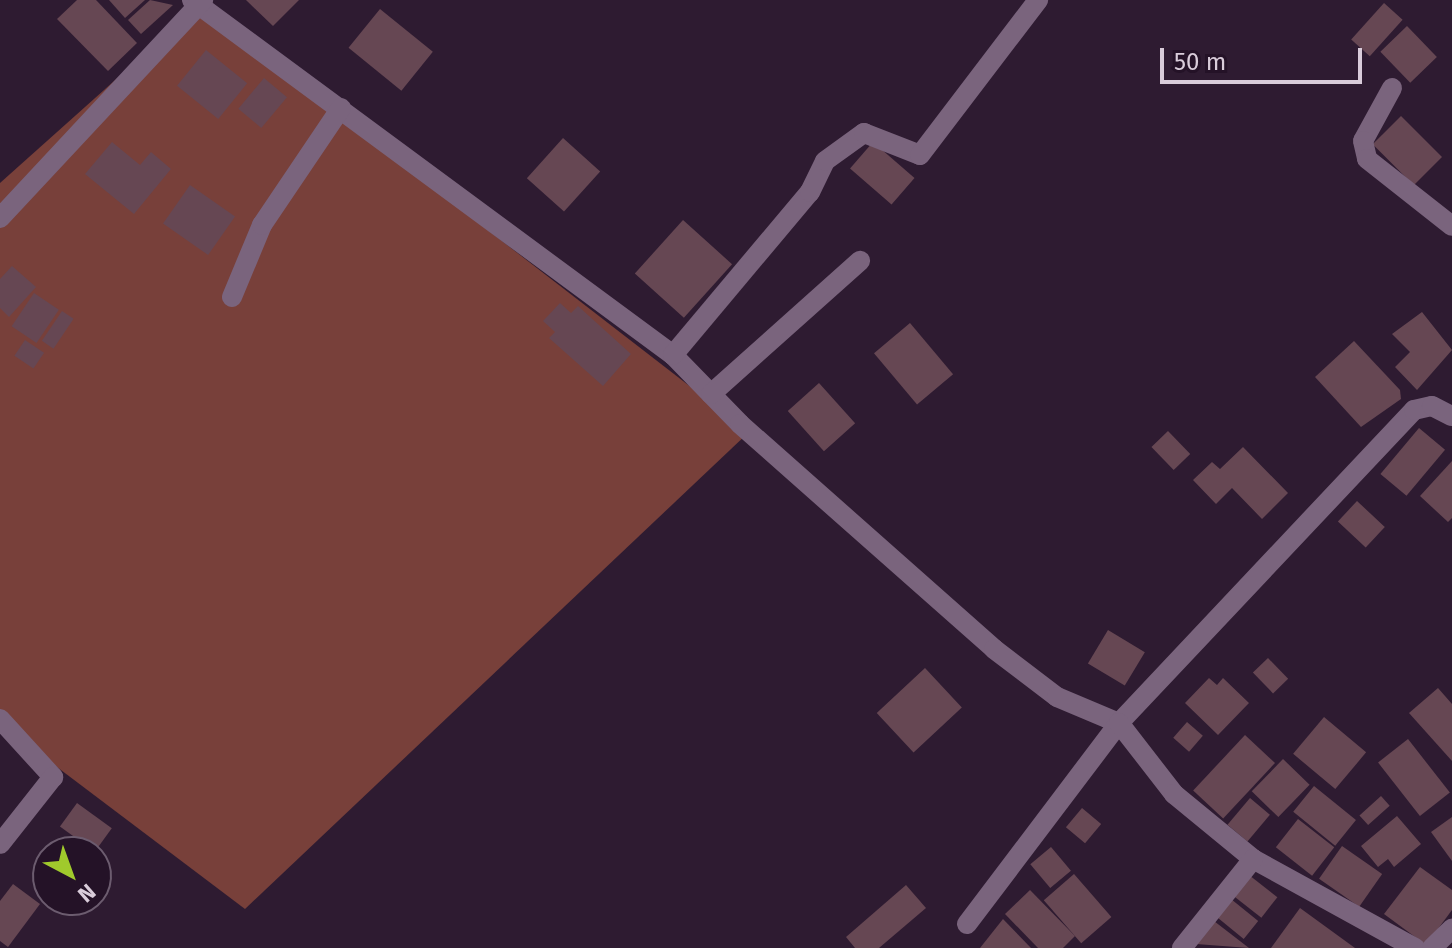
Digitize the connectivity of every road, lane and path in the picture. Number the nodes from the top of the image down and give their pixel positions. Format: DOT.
graph roads {
  1 [pos="1038,0"];
  2 [pos="198,2"];
  3 [pos="1392,88"];
  4 [pos="341,108"];
  5 [pos="0,218"];
  6 [pos="1452,226"];
  7 [pos="860,261"];
  8 [pos="232,297"];
  9 [pos="673,355"];
  10 [pos="711,394"];
  11 [pos="1452,416"];
  12 [pos="0,719"];
  13 [pos="1119,723"];
  14 [pos="0,844"];
  15 [pos="1253,859"];
  16 [pos="967,924"];
  17 [pos="1452,929"];
  18 [pos="1182,948"];
  19 [pos="1415,948"];
  20 [pos="1432,948"];
  1 -- 9 [label="street"];
  2 -- 4 [label="street"];
  2 -- 5 [label="street"];
  3 -- 6 [label="street"];
  4 -- 8 [label="street"];
  4 -- 9 [label="street"];
  7 -- 10 [label="street"];
  9 -- 10 [label="street"];
  10 -- 13 [label="street"];
  11 -- 13 [label="street"];
  12 -- 14 [label="street"];
  13 -- 15 [label="street"];
  13 -- 16 [label="street"];
  15 -- 18 [label="street"];
  15 -- 19 [label="street"];
  17 -- 20 [label="street"];
}
